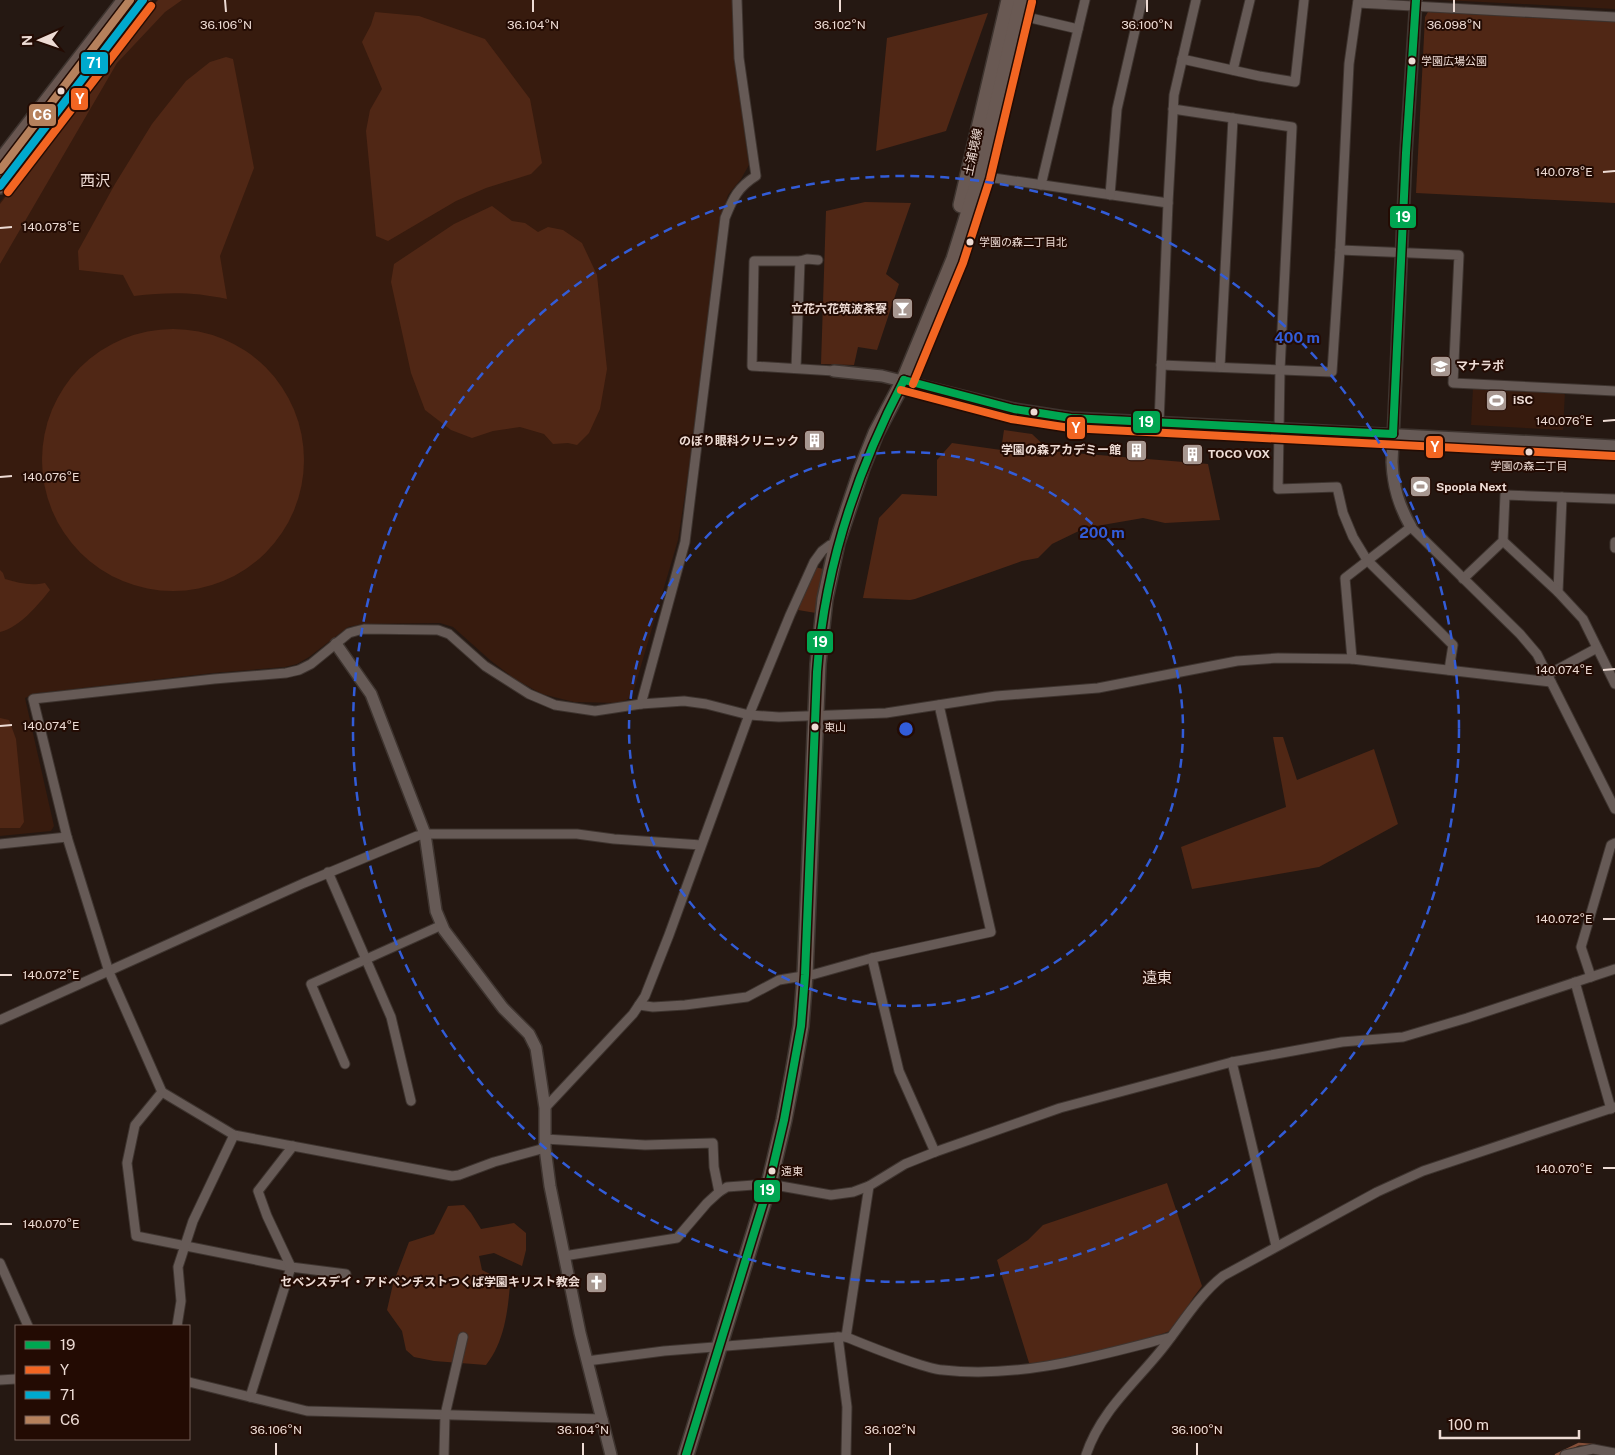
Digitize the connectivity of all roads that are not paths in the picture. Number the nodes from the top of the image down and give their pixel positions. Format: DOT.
graph roads {
  1 [pos="125,0"];
  2 [pos="143,0"];
  3 [pos="737,0"];
  4 [pos="1009,0"];
  5 [pos="1022,0"];
  6 [pos="1085,0"];
  7 [pos="1142,0"];
  8 [pos="1196,0"];
  9 [pos="1250,0"];
  10 [pos="1304,0"];
  11 [pos="1358,2"];
  12 [pos="1416,4"];
  13 [pos="1018,15"];
  14 [pos="1615,17"];
  15 [pos="1078,29"];
  16 [pos="1182,58"];
  17 [pos="1233,70"];
  18 [pos="1173,109"];
  19 [pos="1233,118"];
  20 [pos="0,162"];
  21 [pos="980,176"];
  22 [pos="1041,185"];
  23 [pos="0,186"];
  24 [pos="1110,195"];
  25 [pos="1168,204"];
  26 [pos="1340,250"];
  27 [pos="1402,253"];
  28 [pos="818,260"];
  29 [pos="800,261"];
  30 [pos="937,304"];
  31 [pos="1161,364"];
  32 [pos="1220,367"];
  33 [pos="796,368"];
  34 [pos="1280,370"];
  35 [pos="834,371"];
  36 [pos="904,380"];
  37 [pos="1615,391"];
  38 [pos="1159,423"];
  39 [pos="1279,429"];
  40 [pos="1392,434"];
  41 [pos="1615,446"];
  42 [pos="1562,497"];
  43 [pos="1615,499"];
  44 [pos="1411,528"];
  45 [pos="1503,541"];
  46 [pos="1615,542"];
  47 [pos="837,543"];
  48 [pos="1615,548"];
  49 [pos="1368,560"];
  50 [pos="1462,579"];
  51 [pos="1558,592"];
  52 [pos="336,644"];
  53 [pos="1598,648"];
  54 [pos="1352,658"];
  55 [pos="1449,670"];
  56 [pos="1549,679"];
  57 [pos="1615,684"];
  58 [pos="641,704"];
  59 [pos="939,705"];
  60 [pos="749,715"];
  61 [pos="816,717"];
  62 [pos="1615,809"];
  63 [pos="425,834"];
  64 [pos="67,837"];
  65 [pos="1615,843"];
  66 [pos="0,844"];
  67 [pos="701,845"];
  68 [pos="328,872"];
  69 [pos="442,925"];
  70 [pos="872,958"];
  71 [pos="366,960"];
  72 [pos="1615,969"];
  73 [pos="109,972"];
  74 [pos="805,975"];
  75 [pos="1591,976"];
  76 [pos="1575,982"];
  77 [pos="640,1005"];
  78 [pos="0,1020"];
  79 [pos="1232,1062"];
  80 [pos="345,1064"];
  81 [pos="162,1092"];
  82 [pos="411,1100"];
  83 [pos="545,1108"];
  84 [pos="1613,1108"];
  85 [pos="234,1135"];
  86 [pos="545,1143"];
  87 [pos="293,1146"];
  88 [pos="935,1152"];
  89 [pos="769,1184"];
  90 [pos="868,1186"];
  91 [pos="719,1192"];
  92 [pos="184,1246"];
  93 [pos="1276,1246"];
  94 [pos="564,1256"];
  95 [pos="0,1263"];
  96 [pos="291,1267"];
  97 [pos="346,1274"];
  98 [pos="28,1325"];
  99 [pos="177,1325"];
  100 [pos="463,1337"];
  101 [pos="842,1337"];
  102 [pos="1171,1337"];
  103 [pos="719,1347"];
  104 [pos="587,1361"];
  105 [pos="15,1379"];
  106 [pos="0,1380"];
  107 [pos="190,1382"];
  108 [pos="250,1397"];
  109 [pos="445,1414"];
  110 [pos="603,1419"];
  111 [pos="1594,1452"];
  112 [pos="1615,1453"];
  113 [pos="444,1455"];
  114 [pos="611,1455"];
  115 [pos="686,1455"];
  116 [pos="846,1455"];
  117 [pos="1086,1455"];
  118 [pos="1565,1455"];
  1 -- 20 [label="highway"];
  2 -- 23 [label="highway"];
  3 -- 58 [label="street"];
  4 -- 30 [label="main road, 土浦境線"];
  5 -- 13 [label="main road, 土浦境線"];
  6 -- 15 [label="street"];
  7 -- 24 [label="street"];
  8 -- 16 [label="street"];
  9 -- 17 [label="street"];
  10 -- 17 [label="street"];
  11 -- 12 [label="street"];
  11 -- 26 [label="street"];
  12 -- 14 [label="street"];
  12 -- 27 [label="street"];
  13 -- 15 [label="street"];
  13 -- 21 [label="main road, 土浦境線"];
  15 -- 22 [label="street"];
  16 -- 17 [label="street"];
  16 -- 18 [label="street"];
  18 -- 19 [label="street"];
  18 -- 25 [label="street"];
  19 -- 32 [label="street"];
  19 -- 34 [label="street"];
  21 -- 22 [label="street"];
  21 -- 30 [label="main road, 土浦境線"];
  22 -- 24 [label="street"];
  24 -- 25 [label="street"];
  25 -- 31 [label="street"];
  26 -- 27 [label="street"];
  26 -- 34 [label="street"];
  27 -- 37 [label="street"];
  27 -- 40 [label="street"];
  28 -- 29 [label="street"];
  29 -- 33 [label="street"];
  29 -- 33 [label="street"];
  30 -- 36 [label="main road, 土浦境線"];
  31 -- 32 [label="street"];
  31 -- 38 [label="street"];
  32 -- 34 [label="street"];
  33 -- 35 [label="street"];
  34 -- 39 [label="street"];
  35 -- 36 [label="street"];
  36 -- 38 [label="street"];
  36 -- 47 [label="main road, 土浦境線"];
  38 -- 39 [label="street"];
  39 -- 40 [label="street"];
  39 -- 49 [label="street"];
  40 -- 41 [label="street"];
  40 -- 44 [label="street"];
  42 -- 43 [label="street"];
  42 -- 45 [label="street"];
  42 -- 51 [label="street"];
  44 -- 49 [label="street"];
  44 -- 50 [label="street"];
  45 -- 50 [label="street"];
  45 -- 51 [label="street"];
  46 -- 48 [label="street"];
  47 -- 60 [label="street"];
  47 -- 61 [label="main road"];
  49 -- 54 [label="street"];
  49 -- 55 [label="street"];
  50 -- 56 [label="street"];
  51 -- 53 [label="street"];
  52 -- 58 [label="street"];
  52 -- 63 [label="street"];
  52 -- 64 [label="street"];
  53 -- 56 [label="street"];
  53 -- 57 [label="street"];
  54 -- 55 [label="street"];
  54 -- 59 [label="street"];
  55 -- 56 [label="street"];
  56 -- 62 [label="street"];
  58 -- 60 [label="street"];
  59 -- 61 [label="street"];
  59 -- 70 [label="street"];
  60 -- 61 [label="street"];
  60 -- 67 [label="street"];
  61 -- 74 [label="main road"];
  63 -- 67 [label="street"];
  63 -- 68 [label="street"];
  63 -- 69 [label="street"];
  64 -- 66 [label="street"];
  64 -- 73 [label="street"];
  65 -- 75 [label="street"];
  67 -- 77 [label="street"];
  68 -- 71 [label="street"];
  68 -- 73 [label="street"];
  69 -- 71 [label="street"];
  69 -- 83 [label="street"];
  70 -- 74 [label="street"];
  70 -- 88 [label="street"];
  71 -- 80 [label="street"];
  71 -- 82 [label="street"];
  72 -- 75 [label="street"];
  73 -- 78 [label="street"];
  73 -- 81 [label="street"];
  74 -- 77 [label="street"];
  74 -- 89 [label="main road"];
  75 -- 76 [label="street"];
  76 -- 79 [label="street"];
  76 -- 84 [label="street"];
  77 -- 83 [label="street"];
  79 -- 88 [label="street"];
  79 -- 93 [label="street"];
  81 -- 85 [label="street"];
  81 -- 92 [label="street"];
  83 -- 86 [label="street"];
  84 -- 93 [label="street"];
  85 -- 87 [label="street"];
  85 -- 92 [label="street"];
  86 -- 87 [label="street"];
  86 -- 91 [label="street"];
  86 -- 94 [label="street"];
  87 -- 96 [label="street"];
  88 -- 90 [label="street"];
  89 -- 90 [label="street"];
  89 -- 91 [label="street"];
  89 -- 103 [label="main road"];
  90 -- 101 [label="street"];
  91 -- 94 [label="street"];
  92 -- 96 [label="street"];
  92 -- 99 [label="street"];
  93 -- 102 [label="street"];
  94 -- 104 [label="street"];
  95 -- 98 [label="street"];
  96 -- 97 [label="street"];
  96 -- 108 [label="street"];
  100 -- 109 [label="street"];
  101 -- 102 [label="street"];
  101 -- 103 [label="street"];
  101 -- 116 [label="street"];
  102 -- 117 [label="street"];
  103 -- 104 [label="street"];
  103 -- 115 [label="main road"];
  104 -- 110 [label="street"];
  105 -- 106 [label="street"];
  107 -- 108 [label="street"];
  108 -- 109 [label="street"];
  109 -- 110 [label="street"];
  109 -- 113 [label="street"];
  110 -- 114 [label="street"];
  111 -- 112 [label="street"];
  111 -- 118 [label="street"];
}
